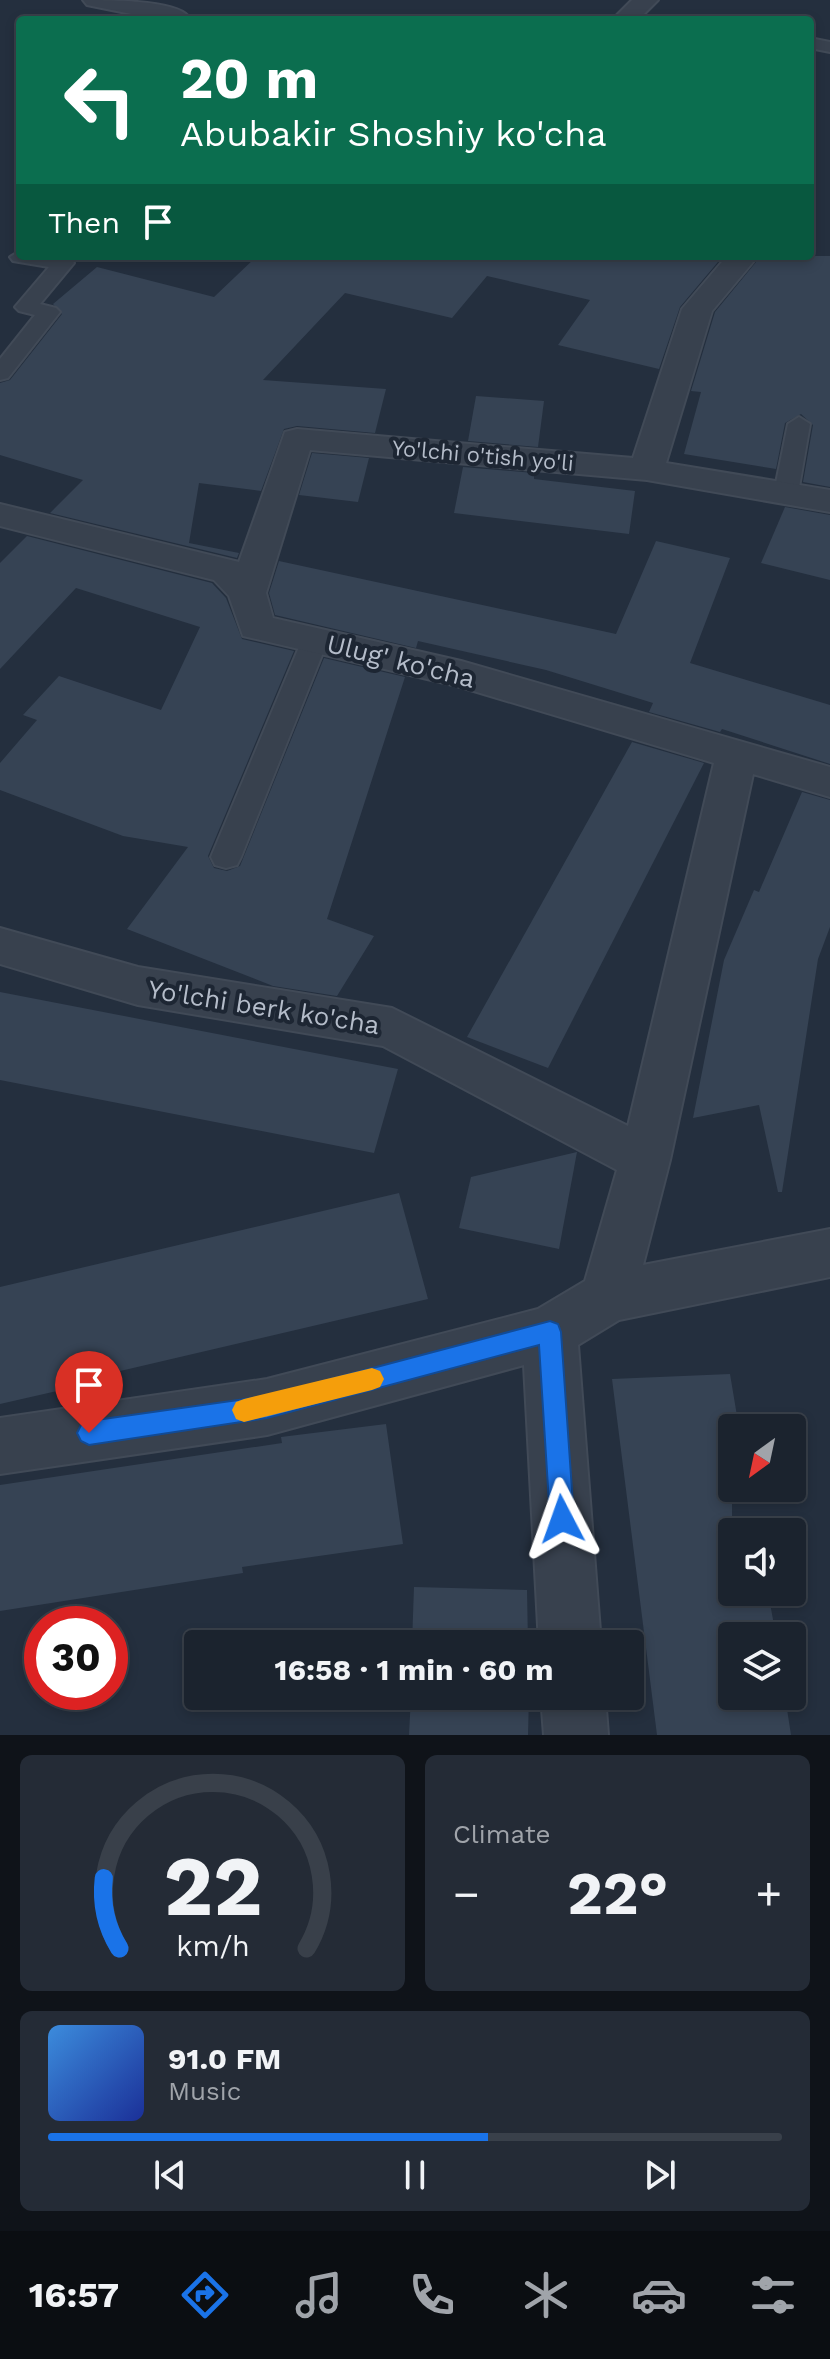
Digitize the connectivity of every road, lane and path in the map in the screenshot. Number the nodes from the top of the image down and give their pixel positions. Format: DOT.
graph roads {
  1 [pos="95,0"];
  2 [pos="646,0"];
  3 [pos="176,16"];
  4 [pos="628,16"];
  5 [pos="42,260"];
  6 [pos="740,260"];
  7 [pos="0,373"];
  8 [pos="799,424"];
  9 [pos="647,470"];
  10 [pos="786,493"];
  11 [pos="830,501"];
  12 [pos="0,515"];
  13 [pos="247,593"];
  14 [pos="315,640"];
  15 [pos="736,755"];
  16 [pos="830,782"];
  17 [pos="226,857"];
  18 [pos="0,946"];
  19 [pos="645,1160"];
  20 [pos="830,1253"];
  21 [pos="608,1297"];
  22 [pos="550,1332"];
  23 [pos="0,1446"];
  24 [pos="569,1630"];
  25 [pos="574,1710"];
  26 [pos="576,1735"];
  1 -- 3 [label="street"];
  2 -- 4 [label="street"];
  5 -- 7 [label="lane"];
  6 -- 9 [label="street"];
  8 -- 10 [label="lane"];
  9 -- 10 [label="street, Yo'lchi o'tish yo'li"];
  9 -- 13 [label="street, Yo'lchi o'tish yo'li"];
  10 -- 11 [label="street, Yo'lchi o'tish yo'li"];
  12 -- 13 [label="street, Ulug' ko'cha"];
  13 -- 14 [label="street, Ulug' ko'cha"];
  14 -- 15 [label="street, Ulug' ko'cha"];
  14 -- 17 [label="lane"];
  15 -- 16 [label="street, Ulug' ko'cha"];
  15 -- 19 [label="street"];
  18 -- 19 [label="street, Yo'lchi berk ko'cha"];
  19 -- 21 [label="street"];
  20 -- 21 [label="street"];
  21 -- 22 [label="street"];
  22 -- 23 [label="street"];
  22 -- 24 [label="street"];
  25 -- 26 [label="street"];
}
